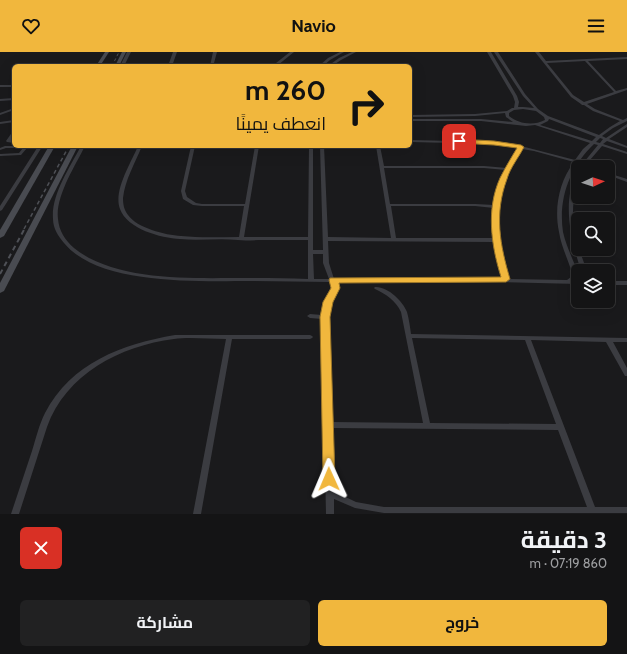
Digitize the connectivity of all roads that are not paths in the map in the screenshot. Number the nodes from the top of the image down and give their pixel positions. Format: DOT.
graph roads {
  1 [pos="107,52"];
  2 [pos="124,52"];
  3 [pos="129,52"];
  4 [pos="175,52"];
  5 [pos="215,52"];
  6 [pos="292,52"];
  7 [pos="342,52"];
  8 [pos="354,52"];
  9 [pos="489,52"];
  10 [pos="496,52"];
  11 [pos="537,52"];
  12 [pos="627,58"];
  13 [pos="586,60"];
  14 [pos="545,62"];
  15 [pos="99,64"];
  16 [pos="118,64"];
  17 [pos="123,64"];
  18 [pos="171,64"];
  19 [pos="213,64"];
  20 [pos="277,64"];
  21 [pos="323,64"];
  22 [pos="332,64"];
  23 [pos="0,86"];
  24 [pos="12,86"];
  25 [pos="627,89"];
  26 [pos="615,92"];
  27 [pos="12,99"];
  28 [pos="0,100"];
  29 [pos="583,104"];
  30 [pos="516,108"];
  31 [pos="537,110"];
  32 [pos="12,111"];
  33 [pos="508,112"];
  34 [pos="0,114"];
  35 [pos="412,116"];
  36 [pos="547,117"];
  37 [pos="428,118"];
  38 [pos="627,119"];
  39 [pos="412,120"];
  40 [pos="12,121"];
  41 [pos="622,121"];
  42 [pos="0,123"];
  43 [pos="523,124"];
  44 [pos="534,124"];
  45 [pos="627,125"];
  46 [pos="12,135"];
  47 [pos="597,137"];
  48 [pos="605,140"];
  49 [pos="412,141"];
  50 [pos="12,142"];
  51 [pos="592,142"];
  52 [pos="601,145"];
  53 [pos="12,147"];
  54 [pos="521,147"];
  55 [pos="627,147"];
  56 [pos="25,148"];
  57 [pos="39,148"];
  58 [pos="51,148"];
  59 [pos="74,148"];
  60 [pos="82,148"];
  61 [pos="139,148"];
  62 [pos="194,148"];
  63 [pos="257,148"];
  64 [pos="311,148"];
  65 [pos="322,148"];
  66 [pos="378,148"];
  67 [pos="0,149"];
  68 [pos="627,153"];
  69 [pos="0,155"];
  70 [pos="572,160"];
  71 [pos="577,160"];
  72 [pos="587,160"];
  73 [pos="381,167"];
  74 [pos="571,168"];
  75 [pos="507,170"];
  76 [pos="615,177"];
  77 [pos="627,181"];
  78 [pos="571,204"];
  79 [pos="246,205"];
  80 [pos="388,205"];
  81 [pos="496,207"];
  82 [pos="0,210"];
  83 [pos="0,236"];
  84 [pos="241,239"];
  85 [pos="310,239"];
  86 [pos="326,239"];
  87 [pos="394,239"];
  88 [pos="496,240"];
  89 [pos="310,252"];
  90 [pos="326,252"];
  91 [pos="571,263"];
  92 [pos="582,263"];
  93 [pos="506,279"];
  94 [pos="311,280"];
  95 [pos="334,280"];
  96 [pos="568,281"];
  97 [pos="571,281"];
  98 [pos="615,283"];
  99 [pos="627,284"];
  100 [pos="377,288"];
  101 [pos="0,290"];
  102 [pos="310,316"];
  103 [pos="325,317"];
  104 [pos="409,336"];
  105 [pos="229,337"];
  106 [pos="310,337"];
  107 [pos="527,338"];
  108 [pos="608,339"];
  109 [pos="627,340"];
  110 [pos="627,374"];
  111 [pos="328,425"];
  112 [pos="427,426"];
  113 [pos="561,427"];
  114 [pos="330,493"];
  115 [pos="592,510"];
  116 [pos="627,510"];
  117 [pos="394,512"];
  118 [pos="14,514"];
  119 [pos="197,514"];
  120 [pos="330,514"];
  1 -- 15 [label="main road"];
  2 -- 16 [label="main road"];
  3 -- 17 [label="street"];
  4 -- 18 [label="street"];
  5 -- 19 [label="street"];
  6 -- 20 [label="street"];
  7 -- 21 [label="street"];
  8 -- 22 [label="street"];
  9 -- 30 [label="street"];
  10 -- 31 [label="street"];
  11 -- 14 [label="street"];
  12 -- 13 [label="street"];
  13 -- 14 [label="street"];
  13 -- 26 [label="street"];
  14 -- 29 [label="street"];
  23 -- 24 [label="street"];
  25 -- 26 [label="street"];
  26 -- 29 [label="street"];
  27 -- 28 [label="street"];
  29 -- 41 [label="street"];
  30 -- 31 [label="street"];
  30 -- 33 [label="street"];
  31 -- 36 [label="street"];
  32 -- 34 [label="street"];
  33 -- 37 [label="street"];
  33 -- 43 [label="street"];
  35 -- 37 [label="street"];
  36 -- 44 [label="street"];
  36 -- 47 [label="street"];
  37 -- 39 [label="street"];
  37 -- 43 [label="street"];
  38 -- 41 [label="street"];
  40 -- 42 [label="street"];
  41 -- 47 [label="street"];
  43 -- 44 [label="street"];
  44 -- 51 [label="street"];
  45 -- 48 [label="street"];
  46 -- 50 [label="street"];
  47 -- 48 [label="street"];
  47 -- 51 [label="street"];
  48 -- 52 [label="street"];
  48 -- 55 [label="street"];
  49 -- 54 [label="street"];
  51 -- 52 [label="street"];
  51 -- 71 [label="street"];
  52 -- 68 [label="street"];
  52 -- 72 [label="street"];
  53 -- 67 [label="street"];
  54 -- 70 [label="street"];
  54 -- 75 [label="street"];
  56 -- 69 [label="street"];
  57 -- 82 [label="street"];
  58 -- 83 [label="main road"];
  59 -- 101 [label="main road"];
  60 -- 94 [label="street"];
  61 -- 84 [label="street"];
  62 -- 79 [label="street"];
  63 -- 79 [label="street"];
  64 -- 85 [label="street"];
  65 -- 86 [label="street"];
  66 -- 73 [label="street"];
  73 -- 75 [label="street"];
  73 -- 80 [label="street"];
  74 -- 91 [label="street"];
  75 -- 81 [label="street"];
  76 -- 77 [label="street"];
  78 -- 92 [label="street"];
  79 -- 84 [label="street"];
  80 -- 81 [label="street"];
  80 -- 87 [label="street"];
  81 -- 88 [label="street"];
  84 -- 85 [label="street"];
  85 -- 89 [label="street"];
  86 -- 87 [label="street"];
  86 -- 90 [label="street"];
  87 -- 88 [label="street"];
  88 -- 93 [label="street"];
  89 -- 90 [label="street"];
  89 -- 94 [label="street"];
  90 -- 95 [label="street"];
  91 -- 92 [label="street"];
  91 -- 96 [label="street"];
  93 -- 95 [label="street"];
  93 -- 96 [label="street"];
  94 -- 95 [label="street"];
  95 -- 103 [label="street"];
  96 -- 97 [label="street"];
  98 -- 99 [label="street"];
  100 -- 104 [label="street"];
  102 -- 103 [label="street"];
  103 -- 111 [label="street"];
  104 -- 107 [label="street"];
  104 -- 112 [label="street"];
  105 -- 106 [label="street"];
  105 -- 118 [label="street"];
  105 -- 119 [label="street"];
  107 -- 108 [label="street"];
  107 -- 113 [label="street"];
  108 -- 109 [label="street"];
  108 -- 110 [label="street"];
  111 -- 112 [label="street"];
  111 -- 114 [label="street"];
  112 -- 113 [label="street"];
  113 -- 115 [label="street"];
  114 -- 117 [label="street"];
  114 -- 120 [label="street"];
  115 -- 116 [label="street"];
  115 -- 117 [label="street"];
}
